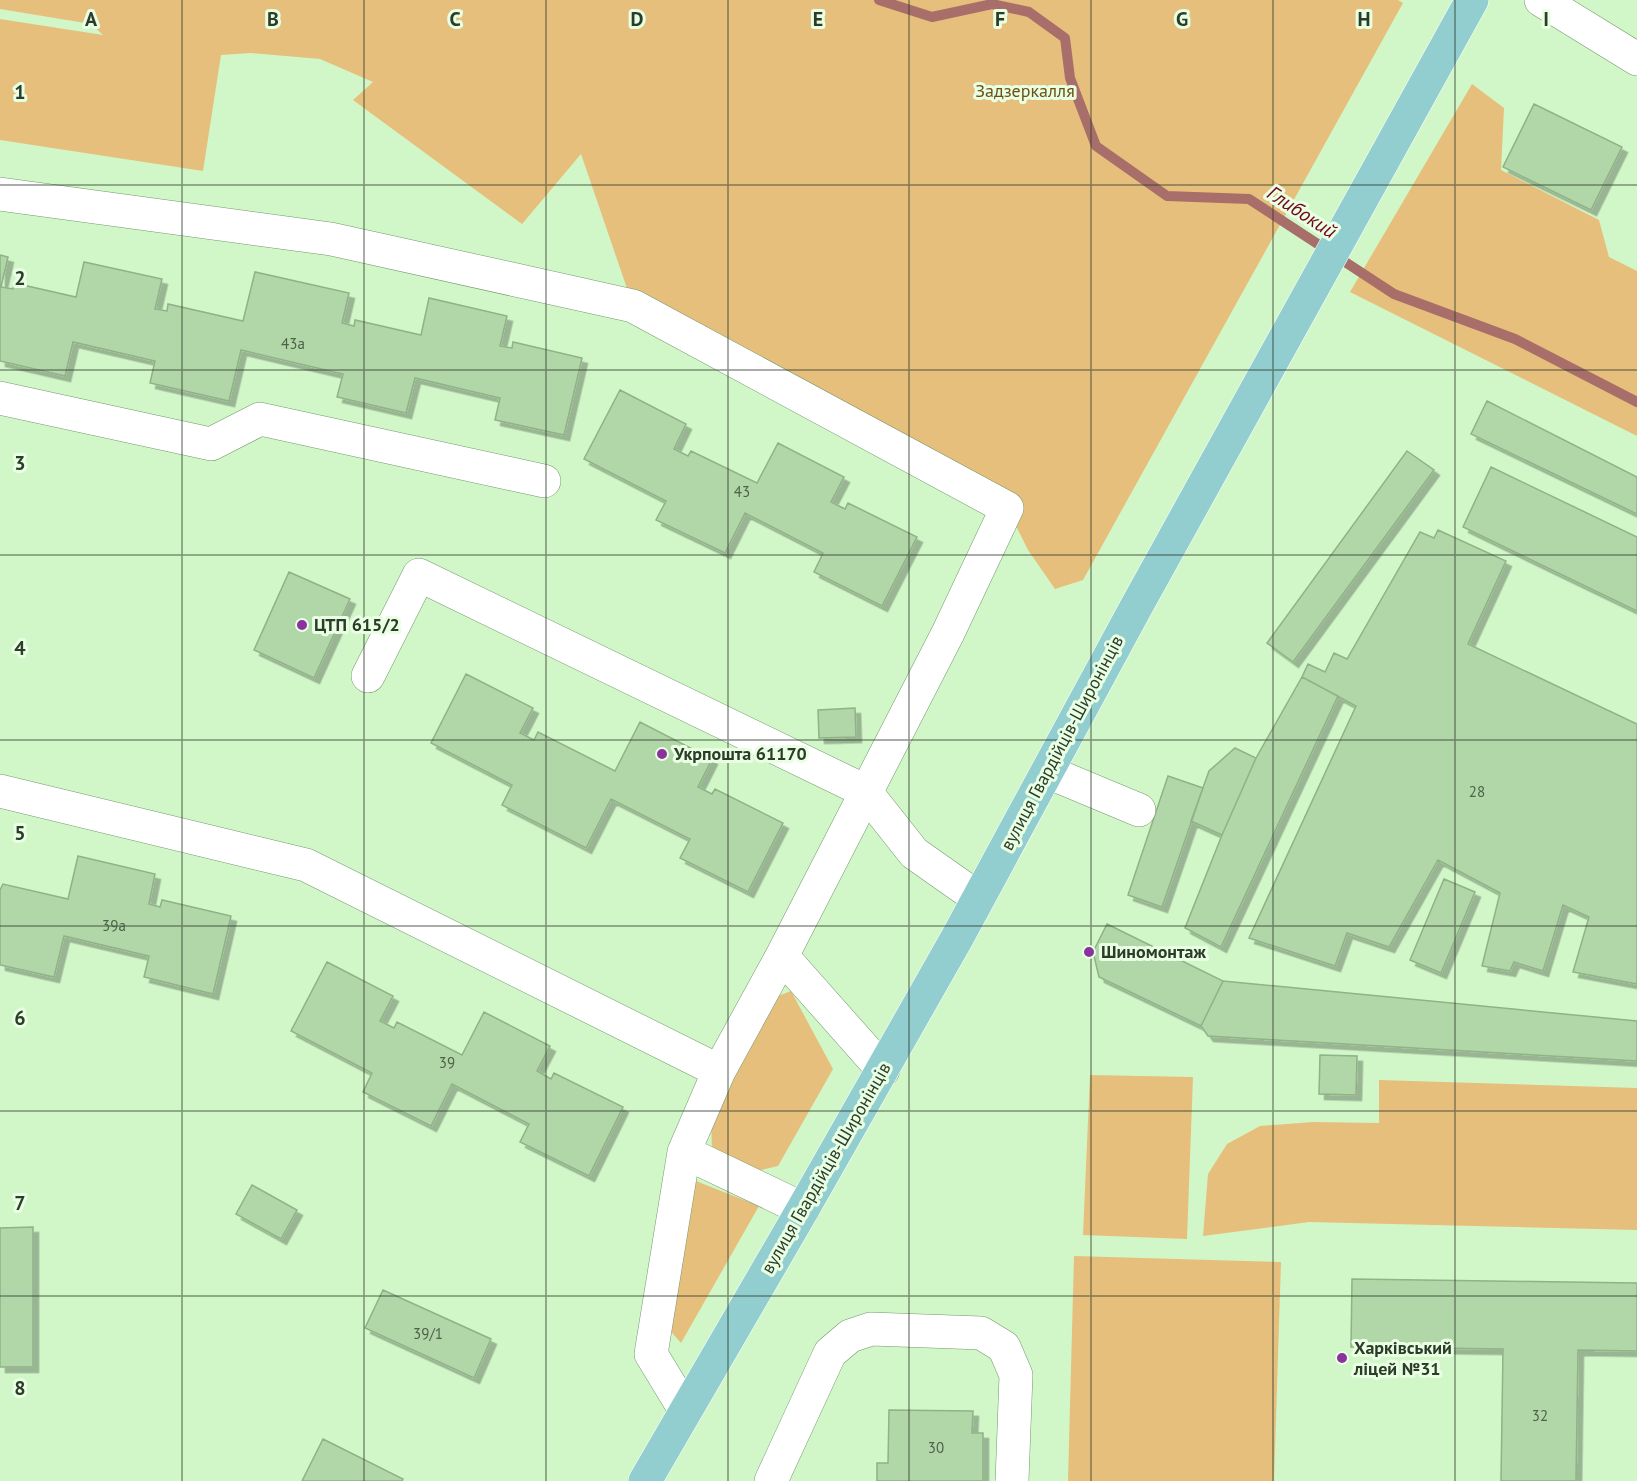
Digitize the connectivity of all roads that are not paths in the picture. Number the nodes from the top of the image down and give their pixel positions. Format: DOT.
graph roads {
  1 [pos="1472,0"];
  2 [pos="1541,0"];
  3 [pos="1637,59"];
  4 [pos="0,194"];
  5 [pos="0,398"];
  6 [pos="544,480"];
  7 [pos="368,676"];
  8 [pos="1048,772"];
  9 [pos="0,791"];
  10 [pos="865,791"];
  11 [pos="1139,810"];
  12 [pos="978,898"];
  13 [pos="782,956"];
  14 [pos="883,1070"];
  15 [pos="719,1071"];
  16 [pos="684,1152"];
  17 [pos="803,1209"];
  18 [pos="685,1410"];
  19 [pos="645,1481"];
  20 [pos="771,1481"];
  21 [pos="1012,1481"];
  1 -- 8 [label="main road, вулиця Гвардійців-Широнінців"];
  2 -- 3 [label="street"];
  4 -- 10 [label="street"];
  5 -- 6 [label="street"];
  7 -- 10 [label="street"];
  8 -- 11 [label="street"];
  8 -- 12 [label="main road, вулиця Гвардійців-Широнінців"];
  9 -- 15 [label="street"];
  10 -- 12 [label="street"];
  10 -- 13 [label="street"];
  12 -- 14 [label="main road, вулиця Гвардійців-Широнінців"];
  13 -- 14 [label="street"];
  13 -- 15 [label="street"];
  14 -- 17 [label="main road, вулиця Гвардійців-Широнінців"];
  15 -- 16 [label="street"];
  16 -- 17 [label="street"];
  16 -- 18 [label="street"];
  17 -- 18 [label="main road, вулиця Гвардійців-Широнінців"];
  18 -- 19 [label="main road, вулиця Гвардійців-Широнінців"];
  20 -- 21 [label="street"];
}
